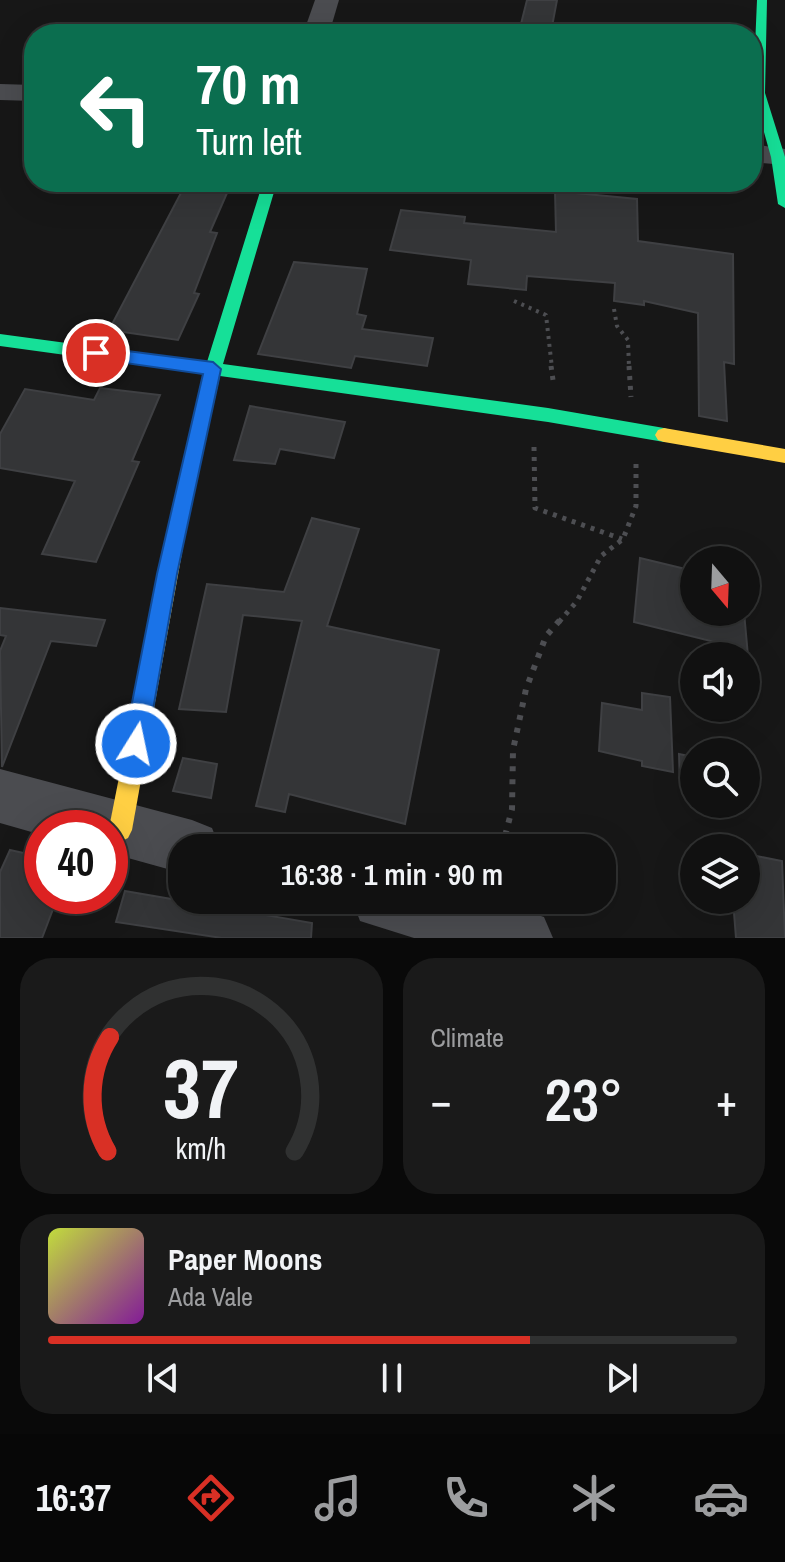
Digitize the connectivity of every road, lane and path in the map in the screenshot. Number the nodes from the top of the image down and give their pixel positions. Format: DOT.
graph roads {
  1 [pos="327,0"];
  2 [pos="762,0"];
  3 [pos="319,24"];
  4 [pos="761,24"];
  5 [pos="0,92"];
  6 [pos="24,93"];
  7 [pos="762,124"];
  8 [pos="765,155"];
  9 [pos="267,192"];
  10 [pos="785,204"];
  11 [pos="514,301"];
  12 [pos="614,309"];
  13 [pos="0,340"];
  14 [pos="213,369"];
  15 [pos="548,415"];
  16 [pos="632,429"];
  17 [pos="785,456"];
  18 [pos="623,539"];
  19 [pos="0,796"];
  20 [pos="49,810"];
  21 [pos="124,810"];
  22 [pos="128,832"];
  23 [pos="506,834"];
  24 [pos="168,842"];
  25 [pos="433,914"];
  26 [pos="523,938"];
  1 -- 3 [label="street"];
  2 -- 4 [label="street"];
  5 -- 6 [label="street"];
  7 -- 8 [label="street"];
  8 -- 10 [label="street"];
  9 -- 14 [label="street"];
  11 -- 15 [label="path"];
  12 -- 16 [label="path"];
  13 -- 14 [label="street"];
  14 -- 15 [label="street"];
  14 -- 21 [label="street"];
  15 -- 16 [label="street"];
  15 -- 18 [label="path"];
  16 -- 17 [label="street"];
  16 -- 18 [label="path"];
  18 -- 23 [label="path"];
  19 -- 20 [label="street"];
  22 -- 24 [label="street"];
  25 -- 26 [label="street"];
}
